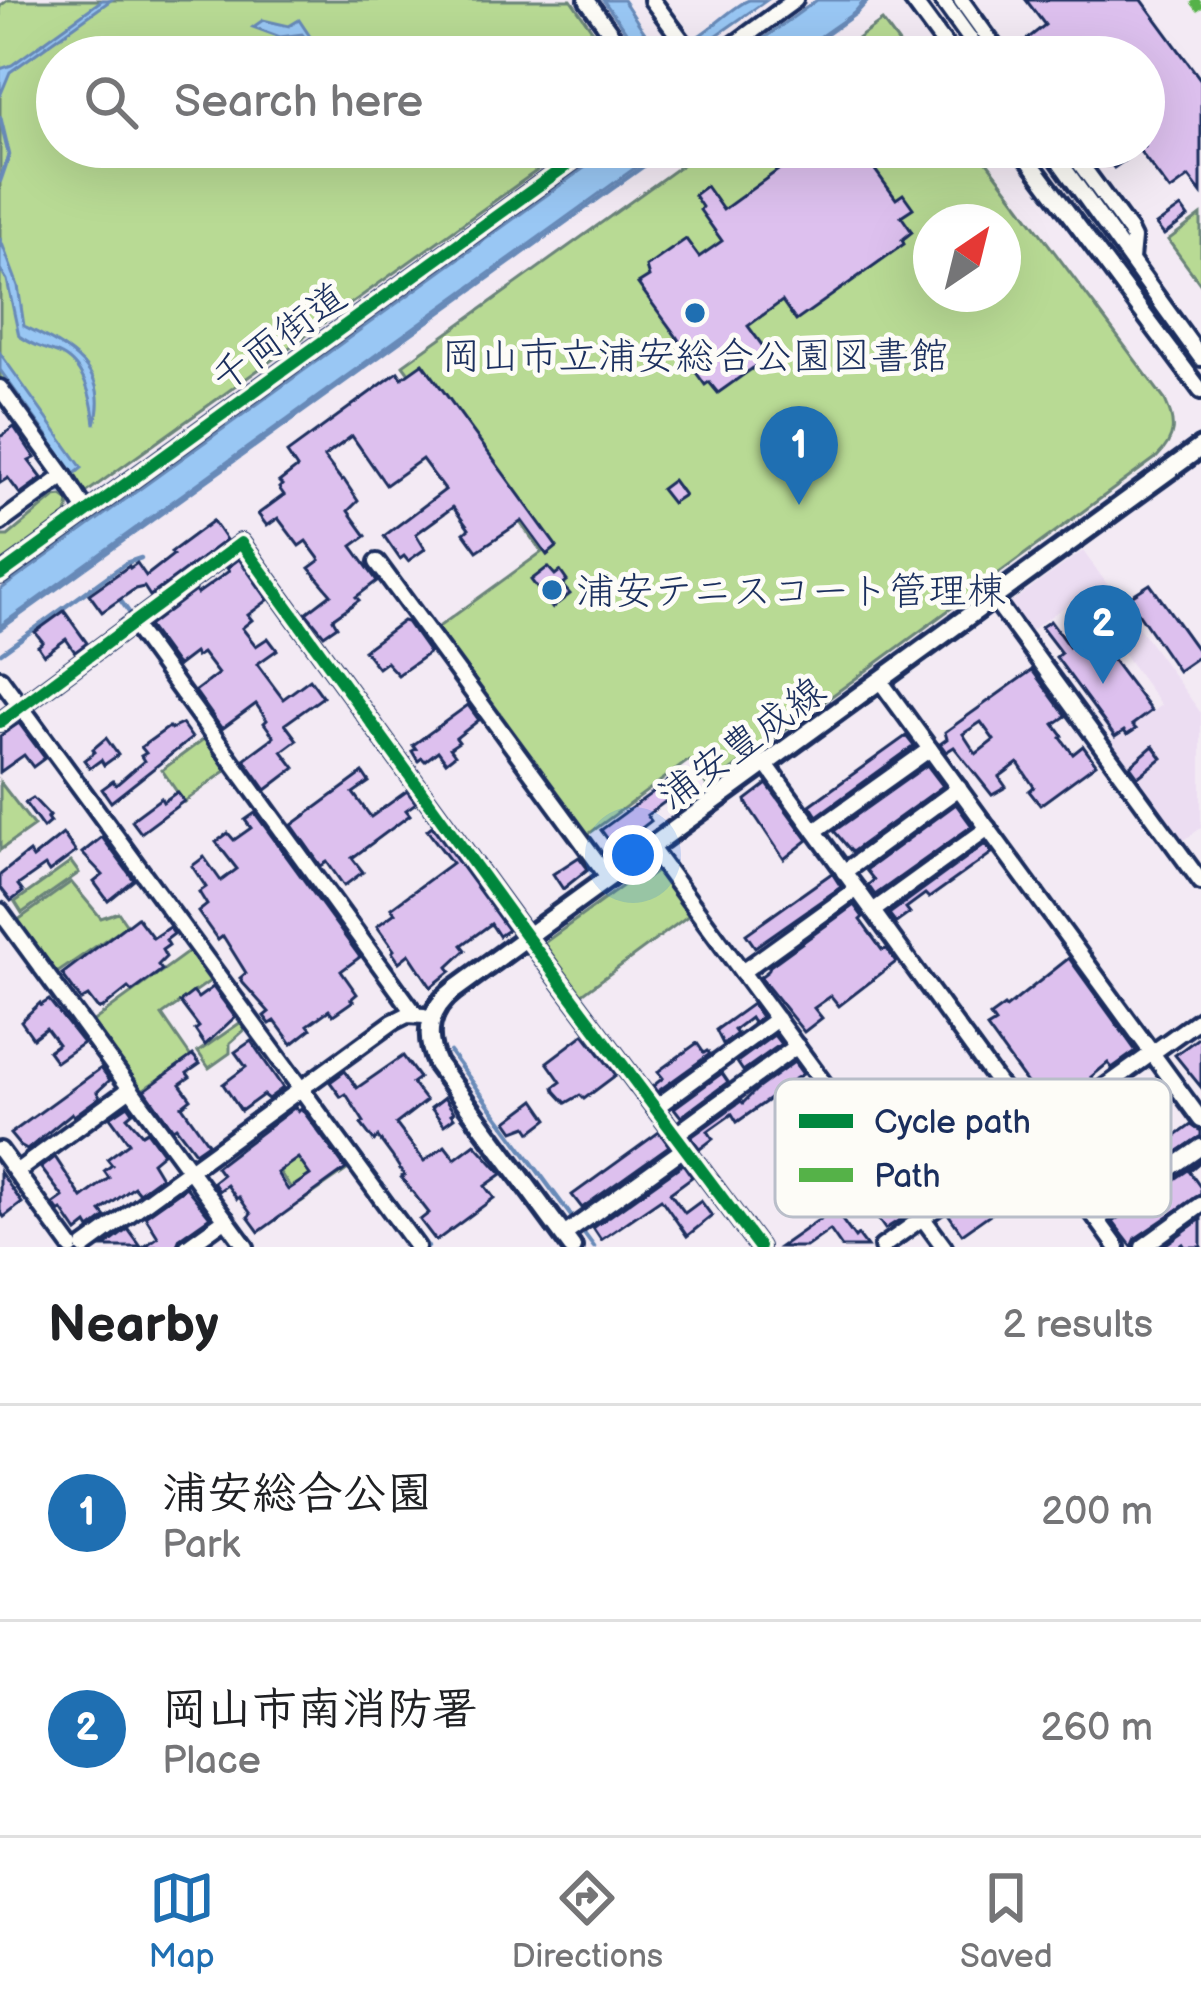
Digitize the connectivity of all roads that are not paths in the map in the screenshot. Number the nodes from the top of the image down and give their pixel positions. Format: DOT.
graph roads {
  1 [pos="587,0"];
  2 [pos="652,0"];
  3 [pos="795,0"];
  4 [pos="912,0"];
  5 [pos="942,0"];
  6 [pos="961,0"];
  7 [pos="613,36"];
  8 [pos="679,36"];
  9 [pos="746,36"];
  10 [pos="939,36"];
  11 [pos="968,36"];
  12 [pos="987,36"];
  13 [pos="563,168"];
  14 [pos="1035,168"];
  15 [pos="1063,168"];
  16 [pos="1083,168"];
  17 [pos="1131,261"];
  18 [pos="1201,358"];
  19 [pos="0,388"];
  20 [pos="1201,391"];
  21 [pos="1201,447"];
  22 [pos="64,476"];
  23 [pos="87,512"];
  24 [pos="0,523"];
  25 [pos="377,562"];
  26 [pos="0,575"];
  27 [pos="994,599"];
  28 [pos="133,625"];
  29 [pos="0,678"];
  30 [pos="881,682"];
  31 [pos="21,706"];
  32 [pos="0,722"];
  33 [pos="930,748"];
  34 [pos="766,764"];
  35 [pos="958,788"];
  36 [pos="988,828"];
  37 [pos="815,831"];
  38 [pos="651,848"];
  39 [pos="844,872"];
  40 [pos="609,878"];
  41 [pos="1201,882"];
  42 [pos="856,889"];
  43 [pos="0,911"];
  44 [pos="873,911"];
  45 [pos="527,937"];
  46 [pos="742,971"];
  47 [pos="424,1016"];
  48 [pos="1201,1018"];
  49 [pos="777,1019"];
  50 [pos="797,1046"];
  51 [pos="1152,1054"];
  52 [pos="821,1079"];
  53 [pos="995,1079"];
  54 [pos="1117,1079"];
  55 [pos="1171,1079"];
  56 [pos="1171,1080"];
  57 [pos="130,1089"];
  58 [pos="299,1089"];
  59 [pos="655,1108"];
  60 [pos="1201,1120"];
  61 [pos="680,1142"];
  62 [pos="1201,1147"];
  63 [pos="0,1150"];
  64 [pos="1171,1168"];
  65 [pos="189,1169"];
  66 [pos="19,1170"];
  67 [pos="1201,1205"];
  68 [pos="923,1217"];
  69 [pos="1100,1217"];
  70 [pos="226,1219"];
  71 [pos="573,1233"];
  72 [pos="71,1247"];
  73 [pos="84,1247"];
  74 [pos="187,1247"];
  75 [pos="246,1247"];
  76 [pos="417,1247"];
  77 [pos="759,1247"];
  78 [pos="882,1247"];
  79 [pos="944,1247"];
  80 [pos="1117,1247"];
  81 [pos="1143,1247"];
  1 -- 7 [label="street"];
  2 -- 8 [label="street"];
  3 -- 9 [label="street"];
  4 -- 10 [label="street"];
  5 -- 11 [label="street"];
  6 -- 12 [label="street"];
  13 -- 23 [label="street, 千両街道"];
  14 -- 20 [label="street"];
  15 -- 17 [label="street"];
  16 -- 17 [label="street"];
  17 -- 18 [label="street"];
  19 -- 22 [label="street"];
  21 -- 27 [label="main road, 浦安豊成線"];
  22 -- 23 [label="street"];
  22 -- 24 [label="street"];
  23 -- 26 [label="street, 千両街道"];
  25 -- 40 [label="street"];
  27 -- 30 [label="main road, 浦安豊成線"];
  27 -- 41 [label="street"];
  28 -- 31 [label="street"];
  28 -- 45 [label="street"];
  28 -- 47 [label="street"];
  29 -- 31 [label="street"];
  30 -- 33 [label="street"];
  30 -- 34 [label="main road, 浦安豊成線"];
  31 -- 32 [label="street"];
  31 -- 58 [label="street"];
  33 -- 35 [label="street"];
  33 -- 37 [label="street"];
  34 -- 37 [label="street"];
  34 -- 38 [label="main road, 浦安豊成線"];
  35 -- 36 [label="street"];
  35 -- 39 [label="street"];
  36 -- 44 [label="street"];
  36 -- 51 [label="street"];
  37 -- 39 [label="street"];
  38 -- 40 [label="main road, 浦安豊成線"];
  38 -- 46 [label="street"];
  39 -- 42 [label="street"];
  40 -- 45 [label="main road, 浦安豊成線"];
  42 -- 44 [label="street"];
  42 -- 46 [label="street"];
  43 -- 57 [label="street"];
  44 -- 53 [label="street"];
  45 -- 47 [label="main road, 浦安豊成線"];
  45 -- 59 [label="street"];
  46 -- 49 [label="street"];
  47 -- 58 [label="street"];
  47 -- 71 [label="main road"];
  48 -- 51 [label="street"];
  49 -- 50 [label="street"];
  49 -- 59 [label="street"];
  50 -- 52 [label="street"];
  50 -- 61 [label="street"];
  51 -- 54 [label="street"];
  51 -- 55 [label="street"];
  56 -- 60 [label="street"];
  57 -- 65 [label="street"];
  57 -- 66 [label="street"];
  58 -- 65 [label="street"];
  58 -- 76 [label="street"];
  59 -- 61 [label="street"];
  61 -- 71 [label="street"];
  61 -- 77 [label="street"];
  62 -- 64 [label="street"];
  63 -- 66 [label="street"];
  65 -- 70 [label="street"];
  65 -- 73 [label="street"];
  66 -- 72 [label="street"];
  67 -- 81 [label="street"];
  68 -- 78 [label="street"];
  68 -- 79 [label="street"];
  69 -- 80 [label="street"];
  70 -- 74 [label="street"];
  70 -- 75 [label="street"];
}
